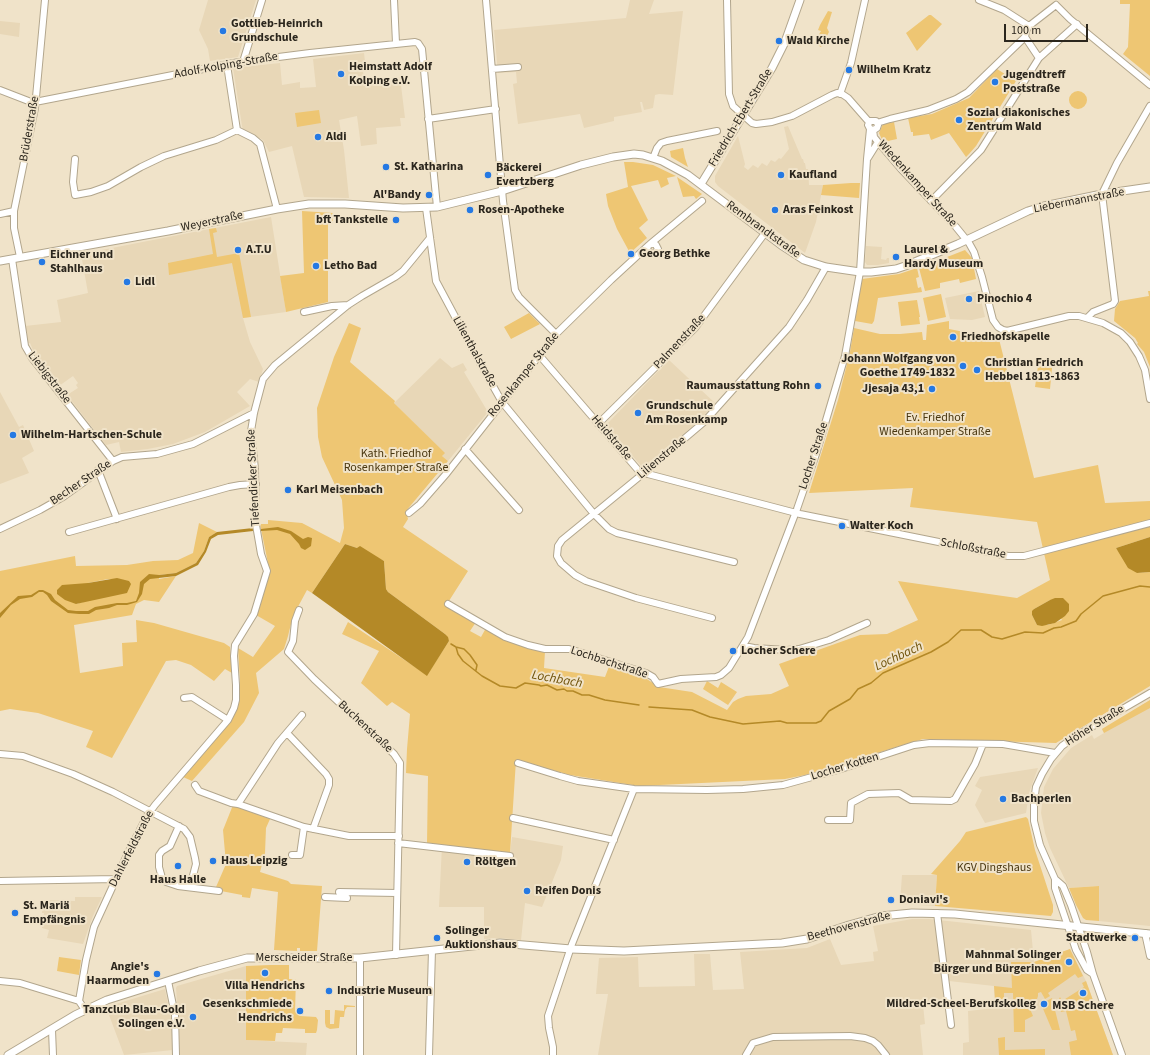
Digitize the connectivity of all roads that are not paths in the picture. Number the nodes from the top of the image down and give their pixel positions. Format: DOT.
graph roads {
  1 [pos="45,0"];
  2 [pos="262,0"];
  3 [pos="394,0"];
  4 [pos="486,0"];
  5 [pos="727,0"];
  6 [pos="800,0"];
  7 [pos="865,0"];
  8 [pos="978,0"];
  9 [pos="1055,2"];
  10 [pos="1077,24"];
  11 [pos="1029,26"];
  12 [pos="1025,37"];
  13 [pos="396,43"];
  14 [pos="1039,58"];
  15 [pos="244,62"];
  16 [pos="227,65"];
  17 [pos="518,67"];
  18 [pos="492,69"];
  19 [pos="1150,85"];
  20 [pos="0,90"];
  21 [pos="840,94"];
  22 [pos="35,102"];
  23 [pos="1150,106"];
  24 [pos="496,109"];
  25 [pos="743,115"];
  26 [pos="428,119"];
  27 [pos="869,122"];
  28 [pos="877,123"];
  29 [pos="871,129"];
  30 [pos="237,130"];
  31 [pos="717,131"];
  32 [pos="878,142"];
  33 [pos="653,158"];
  34 [pos="76,159"];
  35 [pos="867,159"];
  36 [pos="701,184"];
  37 [pos="1150,187"];
  38 [pos="502,191"];
  39 [pos="1102,194"];
  40 [pos="931,200"];
  41 [pos="702,201"];
  42 [pos="437,207"];
  43 [pos="426,208"];
  44 [pos="277,209"];
  45 [pos="14,211"];
  46 [pos="0,214"];
  47 [pos="765,232"];
  48 [pos="430,238"];
  49 [pos="967,240"];
  50 [pos="20,257"];
  51 [pos="12,259"];
  52 [pos="0,261"];
  53 [pos="826,267"];
  54 [pos="860,272"];
  55 [pos="348,306"];
  56 [pos="304,312"];
  57 [pos="1087,318"];
  58 [pos="556,334"];
  59 [pos="540,356"];
  60 [pos="1150,399"];
  61 [pos="502,402"];
  62 [pos="254,413"];
  63 [pos="598,424"];
  64 [pos="465,449"];
  65 [pos="113,461"];
  66 [pos="98,470"];
  67 [pos="644,473"];
  68 [pos="256,484"];
  69 [pos="519,510"];
  70 [pos="409,513"];
  71 [pos="795,513"];
  72 [pos="594,514"];
  73 [pos="117,519"];
  74 [pos="1150,523"];
  75 [pos="0,529"];
  76 [pos="70,532"];
  77 [pos="734,562"];
  78 [pos="448,604"];
  79 [pos="299,610"];
  80 [pos="712,618"];
  81 [pos="867,623"];
  82 [pos="240,635"];
  83 [pos="744,646"];
  84 [pos="658,684"];
  85 [pos="1150,692"];
  86 [pos="184,698"];
  87 [pos="302,715"];
  88 [pos="228,720"];
  89 [pos="287,733"];
  90 [pos="983,744"];
  91 [pos="0,754"];
  92 [pos="1055,754"];
  93 [pos="518,763"];
  94 [pos="194,785"];
  95 [pos="634,789"];
  96 [pos="238,804"];
  97 [pos="150,811"];
  98 [pos="513,818"];
  99 [pos="828,820"];
  100 [pos="179,826"];
  101 [pos="304,827"];
  102 [pos="313,829"];
  103 [pos="399,836"];
  104 [pos="614,840"];
  105 [pos="398,843"];
  106 [pos="292,854"];
  107 [pos="510,856"];
  108 [pos="116,879"];
  109 [pos="1055,879"];
  110 [pos="0,881"];
  111 [pos="190,887"];
  112 [pos="219,891"];
  113 [pos="339,892"];
  114 [pos="397,893"];
  115 [pos="347,895"];
  116 [pos="324,897"];
  117 [pos="346,905"];
  118 [pos="937,913"];
  119 [pos="1068,926"];
  120 [pos="1079,926"];
  121 [pos="1148,934"];
  122 [pos="571,949"];
  123 [pos="432,950"];
  124 [pos="396,955"];
  125 [pos="1150,956"];
  126 [pos="360,958"];
  127 [pos="1093,974"];
  128 [pos="0,981"];
  129 [pos="168,981"];
  130 [pos="79,1001"];
  131 [pos="85,1010"];
  132 [pos="951,1025"];
  133 [pos="52,1030"];
  134 [pos="8,1055"];
  135 [pos="53,1055"];
  136 [pos="176,1055"];
  137 [pos="360,1055"];
  138 [pos="429,1055"];
  139 [pos="553,1055"];
  140 [pos="746,1055"];
  141 [pos="886,1055"];
  142 [pos="1122,1055"];
  1 -- 22 [label="street, Brüderstraße"];
  2 -- 15 [label="street"];
  3 -- 13 [label="street"];
  4 -- 18 [label="street"];
  5 -- 25 [label="street"];
  6 -- 25 [label="main road, Friedrich-Ebert-Straße"];
  7 -- 21 [label="street"];
  8 -- 11 [label="street"];
  9 -- 10 [label="street"];
  9 -- 11 [label="street"];
  10 -- 14 [label="street"];
  10 -- 19 [label="street"];
  11 -- 12 [label="street"];
  12 -- 14 [label="street"];
  12 -- 28 [label="street"];
  13 -- 15 [label="street, Adolf-Kolping-Straße"];
  13 -- 26 [label="street, Adolf-Kolping-Straße"];
  14 -- 40 [label="street"];
  15 -- 16 [label="street, Adolf-Kolping-Straße"];
  16 -- 22 [label="street, Adolf-Kolping-Straße"];
  16 -- 30 [label="street"];
  17 -- 18 [label="street"];
  18 -- 24 [label="street"];
  20 -- 22 [label="street"];
  21 -- 25 [label="street"];
  21 -- 27 [label="street"];
  22 -- 45 [label="street, Brüderstraße"];
  23 -- 39 [label="street"];
  24 -- 26 [label="street"];
  24 -- 38 [label="street"];
  25 -- 36 [label="main road, Friedrich-Ebert-Straße"];
  26 -- 42 [label="street"];
  27 -- 28 [label="street, Wiedenkamper Straße"];
  27 -- 29 [label="street, Wiedenkamper Straße"];
  28 -- 29 [label="street, Wiedenkamper Straße"];
  29 -- 32 [label="street, Wiedenkamper Straße"];
  29 -- 35 [label="street, Locher Straße"];
  30 -- 34 [label="street"];
  30 -- 44 [label="street"];
  31 -- 33 [label="street, Friedrich-Ebert-Straße"];
  32 -- 35 [label="street, Locher Straße"];
  32 -- 40 [label="street, Wiedenkamper Straße"];
  33 -- 36 [label="main road"];
  33 -- 38 [label="main road"];
  35 -- 54 [label="street, Locher Straße"];
  36 -- 47 [label="main road, Rembrandtstraße"];
  37 -- 39 [label="main road, Liebermannstraße"];
  38 -- 42 [label="main road"];
  38 -- 58 [label="street"];
  39 -- 49 [label="main road, Liebermannstraße"];
  39 -- 57 [label="street"];
  40 -- 49 [label="street, Wiedenkamper Straße"];
  41 -- 58 [label="street, Rosenkamper Straße"];
  42 -- 43 [label="main road"];
  43 -- 44 [label="main road, Weyerstraße"];
  43 -- 48 [label="street, Lilienthalstraße"];
  44 -- 50 [label="main road, Weyerstraße"];
  45 -- 46 [label="street"];
  45 -- 50 [label="street, Brüderstraße"];
  47 -- 53 [label="main road, Rembrandtstraße"];
  47 -- 63 [label="street, Palmenstraße"];
  48 -- 55 [label="street, Tiefendicker Straße"];
  48 -- 61 [label="street, Lilienthalstraße"];
  49 -- 54 [label="main road, Rembrandtstraße"];
  49 -- 57 [label="street, Wiedenkamper Straße"];
  50 -- 51 [label="main road, Weyerstraße"];
  51 -- 52 [label="main road, Weyerstraße"];
  51 -- 65 [label="street, Liebigstraße"];
  53 -- 54 [label="main road, Rembrandtstraße"];
  53 -- 67 [label="street, Lilienstraße"];
  54 -- 71 [label="street, Locher Straße"];
  55 -- 56 [label="street, Tiefendicker Straße"];
  55 -- 62 [label="street, Tiefendicker Straße"];
  57 -- 60 [label="street, Wiedenkamper Straße"];
  58 -- 59 [label="street, Rosenkamper Straße"];
  59 -- 61 [label="street, Rosenkamper Straße"];
  59 -- 63 [label="street, Heidstraße"];
  61 -- 64 [label="street, Rosenkamper Straße"];
  61 -- 72 [label="street, Lilienthalstraße"];
  62 -- 65 [label="street, Becher Straße"];
  62 -- 68 [label="street, Tiefendicker Straße"];
  63 -- 67 [label="street, Heidstraße"];
  64 -- 69 [label="street"];
  64 -- 70 [label="street, Rosenkamper Straße"];
  65 -- 66 [label="street, Becher Straße"];
  66 -- 73 [label="street"];
  66 -- 75 [label="street, Becher Straße"];
  67 -- 71 [label="street, Heidstraße"];
  67 -- 72 [label="street, Lilienstraße"];
  68 -- 73 [label="street"];
  68 -- 82 [label="street, Tiefendicker Straße"];
  71 -- 74 [label="street, Schloßstraße"];
  71 -- 83 [label="street, Locher Straße"];
  72 -- 77 [label="street, Lilienthalstraße"];
  72 -- 80 [label="street, Lilienstraße"];
  73 -- 76 [label="street"];
  78 -- 84 [label="street, Lochbachstraße"];
  79 -- 103 [label="street, Buchenstraße"];
  81 -- 83 [label="street"];
  82 -- 88 [label="street, Dahlerfeldstraße"];
  83 -- 84 [label="street, Locher Straße"];
  85 -- 92 [label="street, Höher Straße"];
  86 -- 88 [label="street"];
  87 -- 89 [label="street"];
  88 -- 97 [label="street, Dahlerfeldstraße"];
  89 -- 96 [label="street"];
  89 -- 102 [label="street"];
  90 -- 92 [label="street, Locher Kotten"];
  90 -- 95 [label="street, Locher Kotten"];
  90 -- 99 [label="street"];
  91 -- 97 [label="street"];
  92 -- 109 [label="street, Höher Straße"];
  93 -- 95 [label="street, Locher Kotten"];
  94 -- 96 [label="street"];
  95 -- 104 [label="street"];
  96 -- 101 [label="street"];
  97 -- 100 [label="street"];
  97 -- 108 [label="street, Dahlerfeldstraße"];
  98 -- 104 [label="street"];
  100 -- 111 [label="street"];
  100 -- 111 [label="street"];
  101 -- 102 [label="street"];
  101 -- 106 [label="street"];
  102 -- 103 [label="street"];
  103 -- 105 [label="street, Buchenstraße"];
  104 -- 122 [label="street"];
  105 -- 107 [label="street"];
  105 -- 114 [label="street, Buchenstraße"];
  108 -- 110 [label="street"];
  108 -- 130 [label="street, Dahlerfeldstraße"];
  109 -- 119 [label="street, Höher Straße"];
  109 -- 120 [label="street, Höher Straße"];
  111 -- 112 [label="street"];
  113 -- 115 [label="street"];
  114 -- 115 [label="street"];
  114 -- 124 [label="street, Buchenstraße"];
  115 -- 116 [label="street"];
  115 -- 117 [label="street"];
  118 -- 119 [label="main road, Beethovenstraße"];
  118 -- 122 [label="main road, Beethovenstraße"];
  118 -- 132 [label="street"];
  119 -- 120 [label="main road, Beethovenstraße"];
  119 -- 127 [label="street, Höher Straße"];
  120 -- 121 [label="main road, Beethovenstraße"];
  120 -- 127 [label="street, Höher Straße"];
  121 -- 125 [label="street"];
  122 -- 123 [label="main road, Merscheider Straße"];
  122 -- 139 [label="street"];
  123 -- 124 [label="main road, Merscheider Straße"];
  123 -- 138 [label="street"];
  124 -- 126 [label="main road, Merscheider Straße"];
  126 -- 129 [label="main road, Merscheider Straße"];
  126 -- 137 [label="street"];
  127 -- 142 [label="street, Höher Straße"];
  128 -- 130 [label="street"];
  129 -- 131 [label="main road, Merscheider Straße"];
  129 -- 136 [label="street"];
  130 -- 131 [label="street"];
  131 -- 133 [label="main road, Merscheider Straße"];
  133 -- 134 [label="main road, Merscheider Straße"];
  133 -- 135 [label="street"];
  140 -- 141 [label="street"];
}
